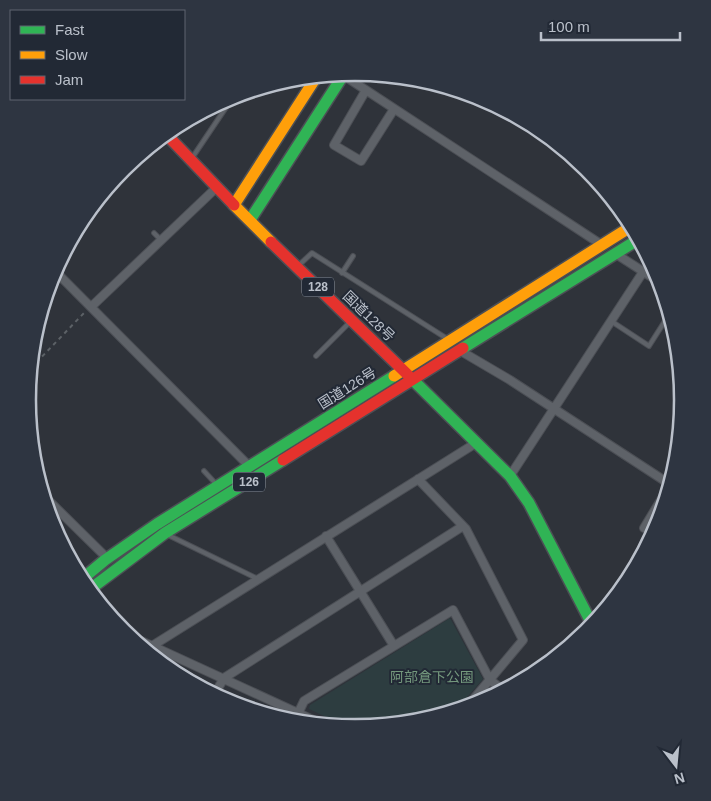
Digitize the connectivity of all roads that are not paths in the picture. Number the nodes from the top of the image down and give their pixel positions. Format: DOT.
graph roads {
  1 [pos="353,81"];
  2 [pos="337,82"];
  3 [pos="312,84"];
  4 [pos="366,90"];
  5 [pos="394,109"];
  6 [pos="225,110"];
  7 [pos="171,140"];
  8 [pos="191,160"];
  9 [pos="216,188"];
  10 [pos="234,205"];
  11 [pos="250,220"];
  12 [pos="625,230"];
  13 [pos="154,233"];
  14 [pos="161,240"];
  15 [pos="633,243"];
  16 [pos="602,244"];
  17 [pos="616,254"];
  18 [pos="353,256"];
  19 [pos="297,266"];
  20 [pos="342,272"];
  21 [pos="643,272"];
  22 [pos="649,276"];
  23 [pos="61,278"];
  24 [pos="91,307"];
  25 [pos="352,320"];
  26 [pos="611,320"];
  27 [pos="665,321"];
  28 [pos="450,341"];
  29 [pos="459,350"];
  30 [pos="316,356"];
  31 [pos="403,370"];
  32 [pos="413,380"];
  33 [pos="553,410"];
  34 [pos="476,443"];
  35 [pos="250,467"];
  36 [pos="204,471"];
  37 [pos="510,476"];
  38 [pos="418,479"];
  39 [pos="664,481"];
  40 [pos="219,486"];
  41 [pos="54,506"];
  42 [pos="656,508"];
  43 [pos="462,526"];
  44 [pos="644,528"];
  45 [pos="165,534"];
  46 [pos="326,536"];
  47 [pos="108,559"];
  48 [pos="88,575"];
  49 [pos="258,579"];
  50 [pos="95,585"];
  51 [pos="359,591"];
  52 [pos="589,618"];
  53 [pos="152,646"];
  54 [pos="394,646"];
  55 [pos="224,678"];
  56 [pos="490,680"];
  57 [pos="498,686"];
  58 [pos="218,689"];
  59 [pos="477,696"];
  60 [pos="299,713"];
  61 [pos="305,716"];
  1 -- 4 [label="street"];
  2 -- 11 [label="main road"];
  3 -- 10 [label="main road"];
  4 -- 5 [label="street"];
  4 -- 5 [label="street"];
  5 -- 16 [label="street"];
  6 -- 8 [label="lane"];
  7 -- 8 [label="main road, 国道128号"];
  8 -- 9 [label="main road, 国道128号"];
  9 -- 10 [label="main road, 国道128号"];
  9 -- 14 [label="street"];
  10 -- 11 [label="main road, 国道128号 / 128"];
  11 -- 19 [label="main road, 国道128号 / 128"];
  12 -- 16 [label="main road, 国道126号 / 126"];
  13 -- 14 [label="lane"];
  14 -- 24 [label="street"];
  15 -- 17 [label="main road, 国道126号 / 126"];
  16 -- 28 [label="main road, 国道126号 / 126"];
  17 -- 21 [label="street"];
  17 -- 29 [label="main road, 国道126号 / 126"];
  18 -- 20 [label="lane"];
  19 -- 20 [label="lane"];
  19 -- 25 [label="main road, 国道128号 / 128"];
  20 -- 28 [label="lane"];
  21 -- 22 [label="street"];
  21 -- 26 [label="street"];
  23 -- 24 [label="street"];
  24 -- 35 [label="street"];
  25 -- 30 [label="lane"];
  25 -- 31 [label="main road, 国道128号 / 128"];
  26 -- 27 [label="lane"];
  26 -- 33 [label="street"];
  28 -- 31 [label="main road, 国道126号 / 126"];
  29 -- 32 [label="main road, 国道126号 / 126"];
  29 -- 33 [label="street"];
  31 -- 32 [label="main road, 128"];
  31 -- 35 [label="main road, 国道126号 / 126"];
  32 -- 34 [label="main road"];
  32 -- 45 [label="main road, 国道126号 / 126"];
  33 -- 37 [label="street"];
  33 -- 39 [label="street"];
  34 -- 37 [label="main road"];
  34 -- 38 [label="street"];
  35 -- 40 [label="main road, 国道126号 / 126"];
  36 -- 40 [label="lane"];
  37 -- 52 [label="main road"];
  38 -- 43 [label="street"];
  38 -- 46 [label="street"];
  40 -- 47 [label="main road, 国道126号 / 126"];
  41 -- 47 [label="street"];
  42 -- 44 [label="street"];
  43 -- 51 [label="street"];
  43 -- 56 [label="street"];
  45 -- 49 [label="lane"];
  45 -- 50 [label="main road, 国道126号 / 126"];
  46 -- 49 [label="street"];
  46 -- 51 [label="street"];
  47 -- 48 [label="main road, 国道126号 / 126"];
  49 -- 53 [label="street"];
  51 -- 54 [label="street"];
  51 -- 55 [label="street"];
  53 -- 55 [label="street"];
  54 -- 56 [label="street"];
  54 -- 60 [label="street"];
  55 -- 58 [label="street"];
  55 -- 60 [label="street"];
  56 -- 57 [label="street"];
  56 -- 59 [label="street"];
  60 -- 61 [label="street"];
}
